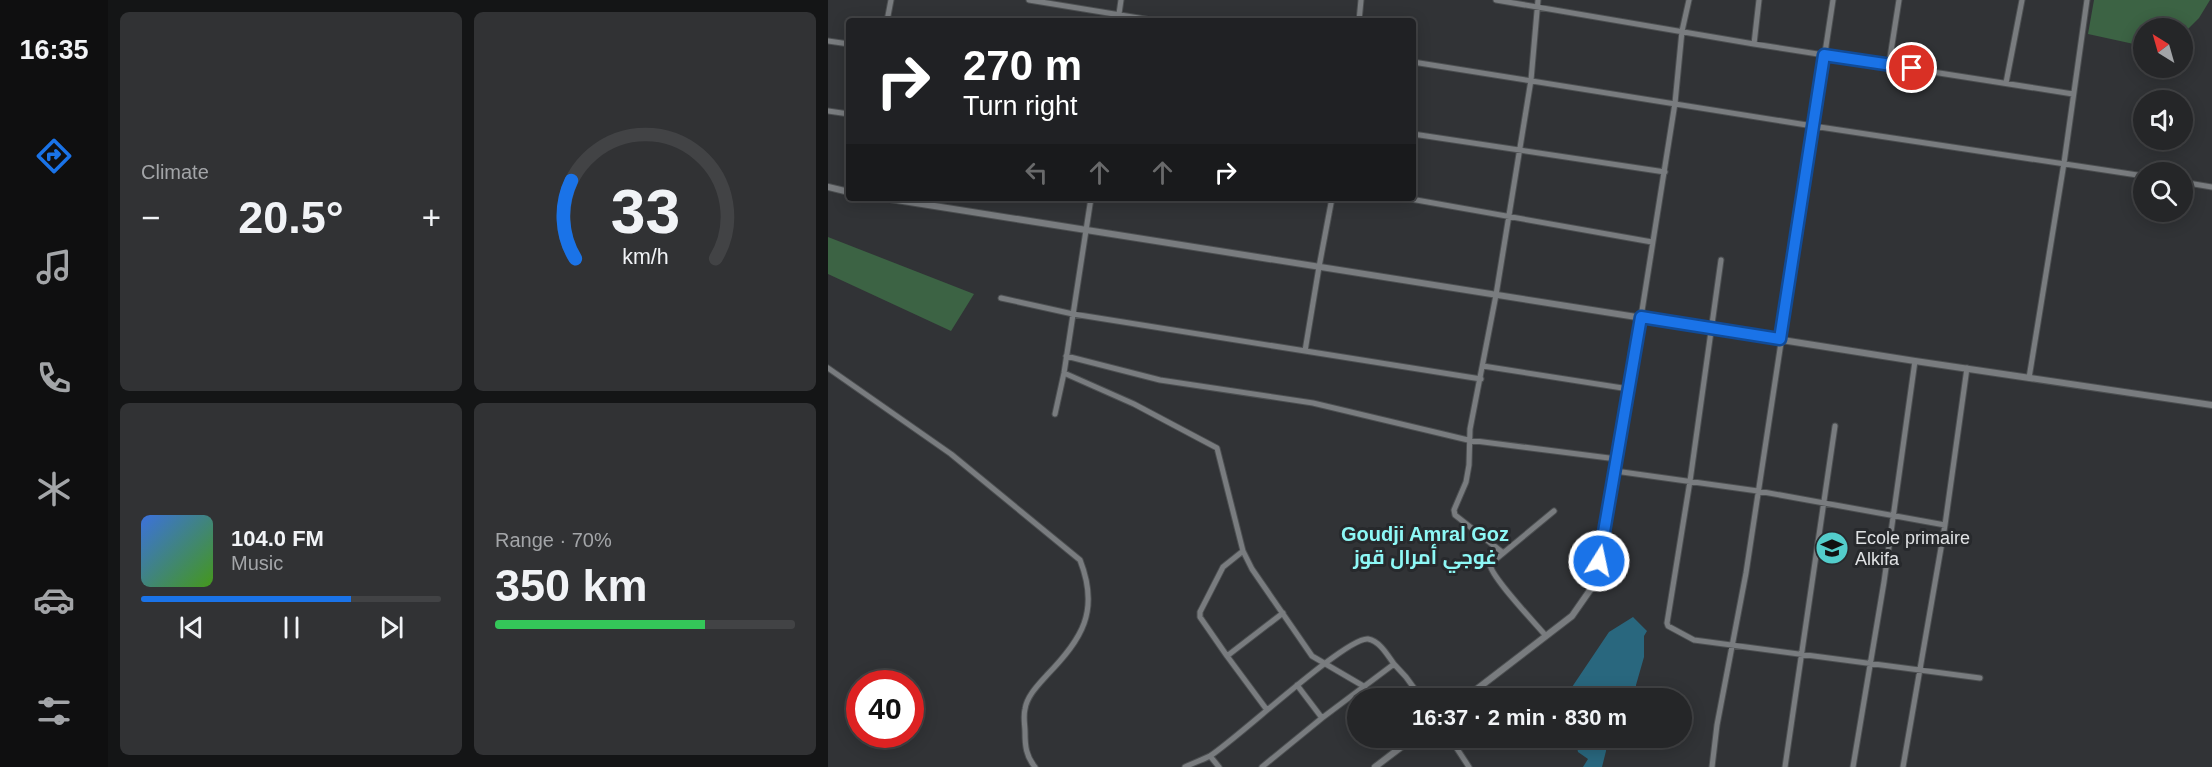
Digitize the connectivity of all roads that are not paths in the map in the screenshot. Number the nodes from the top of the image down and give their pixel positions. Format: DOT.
graph roads {
  1 [pos="891,0"];
  2 [pos="1029,0"];
  3 [pos="1121,0"];
  4 [pos="1361,0"];
  5 [pos="1496,0"];
  6 [pos="1689,0"];
  7 [pos="1759,0"];
  8 [pos="1833,0"];
  9 [pos="1899,0"];
  10 [pos="2022,0"];
  11 [pos="2087,0"];
  12 [pos="1537,3"];
  13 [pos="888,18"];
  14 [pos="1119,18"];
  15 [pos="1359,18"];
  16 [pos="1683,32"];
  17 [pos="828,41"];
  18 [pos="846,44"];
  19 [pos="1754,44"];
  20 [pos="1824,55"];
  21 [pos="1416,62"];
  22 [pos="1889,64"];
  23 [pos="1530,80"];
  24 [pos="2006,83"];
  25 [pos="2073,94"];
  26 [pos="1675,103"];
  27 [pos="828,111"];
  28 [pos="846,114"];
  29 [pos="1813,126"];
  30 [pos="1416,134"];
  31 [pos="1519,149"];
  32 [pos="2064,163"];
  33 [pos="1665,172"];
  34 [pos="2133,174"];
  35 [pos="2193,184"];
  36 [pos="828,187"];
  37 [pos="2212,187"];
  38 [pos="846,191"];
  39 [pos="1416,200"];
  40 [pos="902,201"];
  41 [pos="1090,201"];
  42 [pos="1331,201"];
  43 [pos="1508,217"];
  44 [pos="1085,231"];
  45 [pos="1652,242"];
  46 [pos="1721,261"];
  47 [pos="1319,267"];
  48 [pos="1496,295"];
  49 [pos="1001,298"];
  50 [pos="1073,314"];
  51 [pos="1641,317"];
  52 [pos="1712,327"];
  53 [pos="1780,339"];
  54 [pos="1305,351"];
  55 [pos="1066,356"];
  56 [pos="1915,361"];
  57 [pos="1483,366"];
  58 [pos="828,368"];
  59 [pos="1967,368"];
  60 [pos="1064,373"];
  61 [pos="2029,378"];
  62 [pos="1481,379"];
  63 [pos="1629,389"];
  64 [pos="2212,405"];
  65 [pos="1055,414"];
  66 [pos="1835,426"];
  67 [pos="1468,440"];
  68 [pos="1617,459"];
  69 [pos="1615,471"];
  70 [pos="1690,481"];
  71 [pos="1758,491"];
  72 [pos="1825,504"];
  73 [pos="1554,511"];
  74 [pos="1893,516"];
  75 [pos="1945,525"];
  76 [pos="1243,551"];
  77 [pos="1502,552"];
  78 [pos="1283,613"];
  79 [pos="1546,636"];
  80 [pos="1733,646"];
  81 [pos="1802,655"];
  82 [pos="1227,656"];
  83 [pos="1324,664"];
  84 [pos="1394,664"];
  85 [pos="1869,664"];
  86 [pos="1919,672"];
  87 [pos="1980,678"];
  88 [pos="1297,685"];
  89 [pos="1365,687"];
  90 [pos="1414,688"];
  91 [pos="1478,688"];
  92 [pos="1267,710"];
  93 [pos="1322,718"];
  94 [pos="1400,748"];
  95 [pos="1457,748"];
  96 [pos="1210,756"];
  97 [pos="1035,767"];
  98 [pos="1185,767"];
  99 [pos="1219,767"];
  100 [pos="1262,767"];
  101 [pos="1375,767"];
  102 [pos="1469,767"];
  103 [pos="1712,767"];
  104 [pos="1785,767"];
  105 [pos="1853,767"];
  106 [pos="1903,767"];
  1 -- 13 [label="street"];
  2 -- 14 [label="street"];
  3 -- 14 [label="street"];
  4 -- 15 [label="street"];
  5 -- 12 [label="street"];
  6 -- 16 [label="street"];
  7 -- 19 [label="street"];
  8 -- 20 [label="street"];
  9 -- 22 [label="street"];
  10 -- 24 [label="street"];
  11 -- 25 [label="street"];
  12 -- 16 [label="street"];
  12 -- 23 [label="street"];
  16 -- 19 [label="street"];
  16 -- 26 [label="street"];
  17 -- 18 [label="street"];
  19 -- 20 [label="street"];
  20 -- 22 [label="street"];
  20 -- 29 [label="street"];
  21 -- 23 [label="street"];
  22 -- 24 [label="street"];
  23 -- 26 [label="street"];
  23 -- 31 [label="street"];
  24 -- 25 [label="street"];
  25 -- 32 [label="street"];
  26 -- 29 [label="street"];
  26 -- 33 [label="street"];
  27 -- 28 [label="street"];
  29 -- 32 [label="street"];
  29 -- 53 [label="street"];
  30 -- 31 [label="street"];
  31 -- 33 [label="street"];
  31 -- 43 [label="street"];
  32 -- 34 [label="street"];
  32 -- 61 [label="street"];
  33 -- 45 [label="street"];
  35 -- 37 [label="street"];
  36 -- 38 [label="street"];
  39 -- 43 [label="street"];
  40 -- 44 [label="street"];
  41 -- 44 [label="street"];
  42 -- 47 [label="street"];
  43 -- 45 [label="street"];
  43 -- 48 [label="street"];
  44 -- 47 [label="street"];
  44 -- 50 [label="street"];
  45 -- 51 [label="street"];
  46 -- 52 [label="street"];
  47 -- 48 [label="street"];
  47 -- 54 [label="street"];
  48 -- 51 [label="street"];
  48 -- 57 [label="street"];
  49 -- 50 [label="street"];
  50 -- 54 [label="street"];
  50 -- 55 [label="street"];
  51 -- 52 [label="street"];
  51 -- 63 [label="street"];
  52 -- 53 [label="street"];
  52 -- 70 [label="street"];
  53 -- 56 [label="street"];
  53 -- 71 [label="street"];
  54 -- 62 [label="street"];
  55 -- 60 [label="street"];
  55 -- 67 [label="street"];
  56 -- 59 [label="street"];
  56 -- 74 [label="street"];
  57 -- 62 [label="street"];
  57 -- 63 [label="street"];
  58 -- 97 [label="street"];
  59 -- 61 [label="street"];
  59 -- 75 [label="street"];
  60 -- 65 [label="street"];
  60 -- 76 [label="street"];
  61 -- 64 [label="street"];
  62 -- 67 [label="street"];
  63 -- 68 [label="street"];
  66 -- 72 [label="street"];
  67 -- 68 [label="street"];
  67 -- 77 [label="street"];
  68 -- 69 [label="street"];
  69 -- 70 [label="street"];
  69 -- 79 [label="street"];
  70 -- 71 [label="street"];
  70 -- 80 [label="street"];
  71 -- 72 [label="street"];
  71 -- 80 [label="street"];
  72 -- 74 [label="street"];
  72 -- 81 [label="street"];
  73 -- 77 [label="street"];
  74 -- 75 [label="street"];
  74 -- 85 [label="street"];
  75 -- 86 [label="street"];
  76 -- 78 [label="street"];
  76 -- 82 [label="street"];
  77 -- 79 [label="street"];
  78 -- 82 [label="street"];
  78 -- 83 [label="street"];
  79 -- 91 [label="street"];
  80 -- 81 [label="street"];
  80 -- 103 [label="street"];
  81 -- 85 [label="street"];
  81 -- 104 [label="street"];
  82 -- 92 [label="street"];
  83 -- 84 [label="street"];
  83 -- 88 [label="street"];
  83 -- 89 [label="street"];
  84 -- 89 [label="street"];
  84 -- 90 [label="street"];
  85 -- 86 [label="street"];
  85 -- 105 [label="street"];
  86 -- 87 [label="street"];
  86 -- 106 [label="street"];
  88 -- 92 [label="street"];
  88 -- 93 [label="street"];
  89 -- 93 [label="street"];
  92 -- 96 [label="street"];
  93 -- 100 [label="street"];
  94 -- 101 [label="street"];
  95 -- 102 [label="street"];
  96 -- 98 [label="street"];
  96 -- 99 [label="street"];
}
